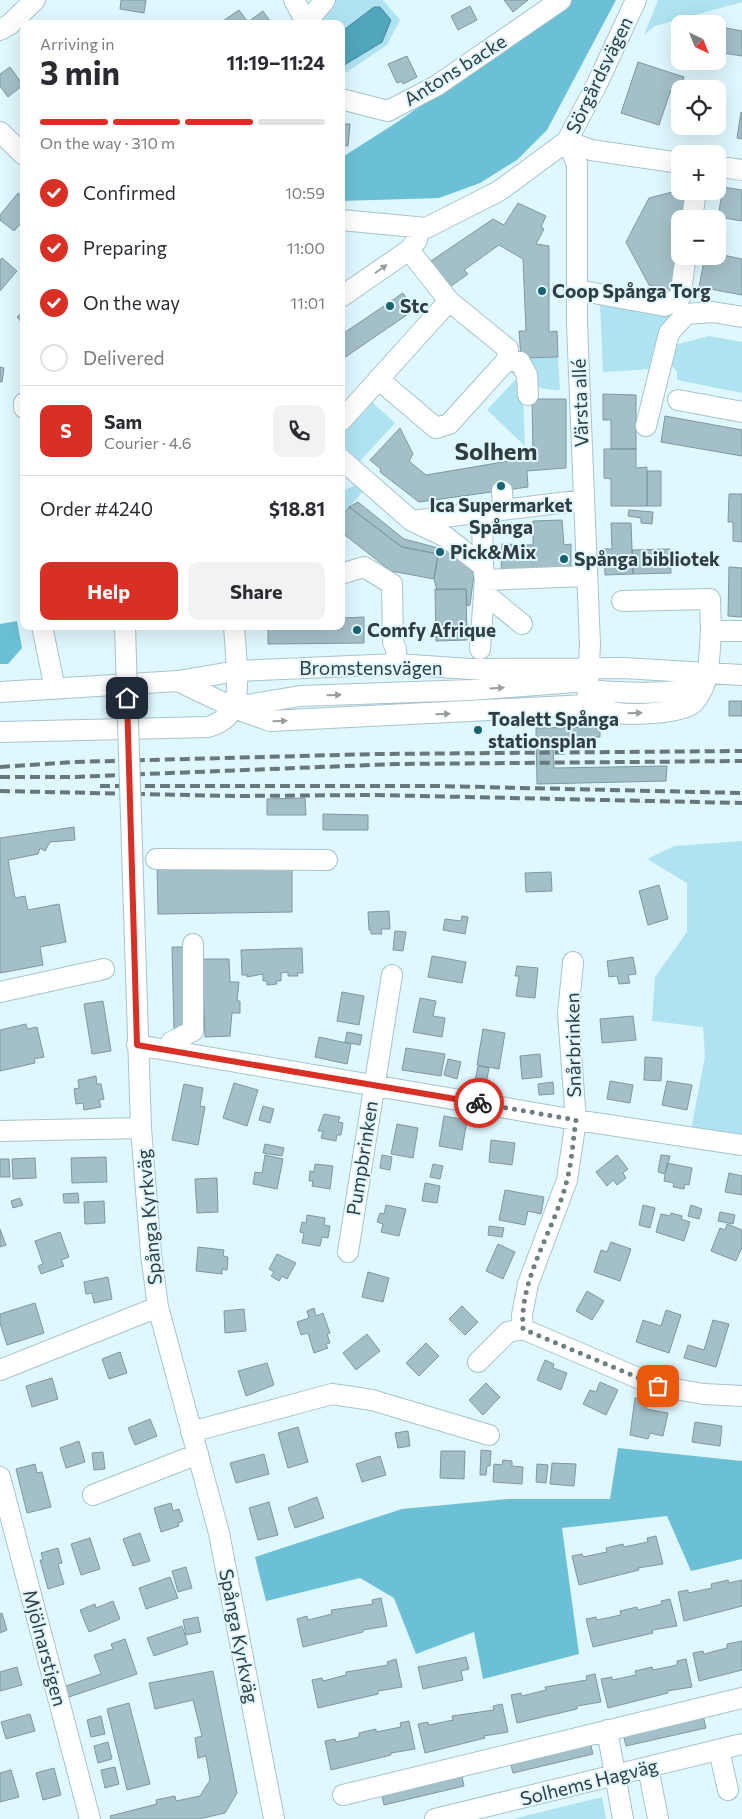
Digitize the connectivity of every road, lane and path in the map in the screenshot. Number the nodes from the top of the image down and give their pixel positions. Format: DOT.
graph roads {
  1 [pos="35,0"];
  2 [pos="294,0"];
  3 [pos="325,0"];
  4 [pos="561,0"];
  5 [pos="636,0"];
  6 [pos="304,20"];
  7 [pos="308,20"];
  8 [pos="0,30"];
  9 [pos="345,100"];
  10 [pos="0,132"];
  11 [pos="567,141"];
  12 [pos="20,151"];
  13 [pos="671,162"];
  14 [pos="345,220"];
  15 [pos="426,228"];
  16 [pos="410,250"];
  17 [pos="685,265"];
  18 [pos="577,290"];
  19 [pos="345,294"];
  20 [pos="449,301"];
  21 [pos="742,317"];
  22 [pos="507,360"];
  23 [pos="378,379"];
  24 [pos="528,395"];
  25 [pos="678,400"];
  26 [pos="742,412"];
  27 [pos="345,416"];
  28 [pos="646,426"];
  29 [pos="345,462"];
  30 [pos="584,500"];
  31 [pos="482,512"];
  32 [pos="412,521"];
  33 [pos="345,573"];
  34 [pos="587,576"];
  35 [pos="484,580"];
  36 [pos="622,601"];
  37 [pos="522,624"];
  38 [pos="43,630"];
  39 [pos="125,630"];
  40 [pos="234,630"];
  41 [pos="711,631"];
  42 [pos="742,631"];
  43 [pos="480,649"];
  44 [pos="397,664"];
  45 [pos="237,671"];
  46 [pos="742,675"];
  47 [pos="706,679"];
  48 [pos="178,681"];
  49 [pos="587,686"];
  50 [pos="55,689"];
  51 [pos="0,692"];
  52 [pos="234,708"];
  53 [pos="0,732"];
  54 [pos="156,859"];
  55 [pos="327,860"];
  56 [pos="193,944"];
  57 [pos="573,962"];
  58 [pos="104,969"];
  59 [pos="392,975"];
  60 [pos="0,992"];
  61 [pos="137,1045"];
  62 [pos="170,1050"];
  63 [pos="373,1085"];
  64 [pos="576,1120"];
  65 [pos="141,1128"];
  66 [pos="0,1131"];
  67 [pos="742,1145"];
  68 [pos="348,1252"];
  69 [pos="158,1308"];
  70 [pos="523,1329"];
  71 [pos="478,1362"];
  72 [pos="0,1370"];
  73 [pos="742,1396"];
  74 [pos="192,1432"];
  75 [pos="489,1435"];
  76 [pos="198,1454"];
  77 [pos="0,1477"];
  78 [pos="93,1495"];
  79 [pos="742,1698"];
  80 [pos="606,1730"];
  81 [pos="742,1744"];
  82 [pos="719,1750"];
  83 [pos="648,1767"];
  84 [pos="616,1775"];
  85 [pos="728,1790"];
  86 [pos="343,1795"];
  87 [pos="90,1819"];
  88 [pos="274,1819"];
  89 [pos="435,1819"];
  90 [pos="623,1819"];
  91 [pos="658,1819"];
  1 -- 8 [label="street"];
  2 -- 6 [label="street"];
  3 -- 7 [label="street"];
  4 -- 9 [label="street, Antons backe"];
  5 -- 11 [label="street, Sörgårdsvägen"];
  10 -- 12 [label="street"];
  11 -- 13 [label="street"];
  11 -- 15 [label="street, Sörgårdsvägen"];
  11 -- 18 [label="street, Värsta allé"];
  14 -- 15 [label="street"];
  15 -- 16 [label="street"];
  19 -- 16 [label="street, one-way"];
  16 -- 20 [label="street"];
  17 -- 18 [label="street"];
  18 -- 30 [label="street, Värsta allé"];
  20 -- 22 [label="street"];
  20 -- 23 [label="street"];
  21 -- 28 [label="street"];
  22 -- 23 [label="street"];
  22 -- 24 [label="street"];
  23 -- 27 [label="street"];
  25 -- 26 [label="street"];
  29 -- 32 [label="street"];
  30 -- 31 [label="street"];
  30 -- 34 [label="street, Värsta allé"];
  31 -- 32 [label="street"];
  31 -- 35 [label="street"];
  32 -- 35 [label="street"];
  33 -- 44 [label="street"];
  34 -- 35 [label="street"];
  34 -- 49 [label="street, Värsta allé"];
  35 -- 37 [label="street"];
  35 -- 43 [label="street"];
  36 -- 41 [label="street"];
  38 -- 50 [label="street"];
  39 -- 61 [label="street, Spånga Kyrkväg, bridge"];
  40 -- 45 [label="street"];
  41 -- 42 [label="street"];
  41 -- 47 [label="street"];
  44 -- 45 [label="street, Bromstensvägen"];
  44 -- 49 [label="street, Bromstensvägen"];
  45 -- 48 [label="street, Bromstensvägen"];
  45 -- 52 [label="street"];
  46 -- 47 [label="street, Bromstensvägen"];
  47 -- 49 [label="street, Bromstensvägen"];
  49 -- 47 [label="street, one-way"];
  48 -- 50 [label="street, Bromstensvägen"];
  48 -- 52 [label="street"];
  52 -- 49 [label="street, one-way"];
  50 -- 51 [label="street, Bromstensvägen"];
  52 -- 53 [label="street"];
  54 -- 55 [label="street"];
  56 -- 62 [label="street"];
  57 -- 64 [label="street, Snårbrinken"];
  58 -- 60 [label="street"];
  59 -- 63 [label="street, Pumpbrinken"];
  61 -- 62 [label="street"];
  61 -- 65 [label="street, Spånga Kyrkväg"];
  62 -- 63 [label="street"];
  63 -- 64 [label="street"];
  63 -- 68 [label="street, Pumpbrinken"];
  64 -- 67 [label="street"];
  64 -- 70 [label="street, Snårbrinken"];
  65 -- 66 [label="street"];
  65 -- 69 [label="street, Spånga Kyrkväg"];
  69 -- 72 [label="street"];
  69 -- 74 [label="street, Spånga Kyrkväg"];
  70 -- 71 [label="street"];
  70 -- 73 [label="street"];
  74 -- 75 [label="street"];
  74 -- 76 [label="street, Spånga Kyrkväg"];
  76 -- 78 [label="street"];
  76 -- 88 [label="street, Spånga Kyrkväg"];
  77 -- 87 [label="street, Mjölnarstigen"];
  79 -- 80 [label="street"];
  80 -- 84 [label="street"];
  80 -- 86 [label="street"];
  81 -- 82 [label="street, Solhems Hagväg"];
  82 -- 83 [label="street, Solhems Hagväg"];
  82 -- 85 [label="street"];
  83 -- 84 [label="street, Solhems Hagväg"];
  83 -- 91 [label="street"];
  84 -- 89 [label="street, Solhems Hagväg"];
  84 -- 90 [label="street"];
}
